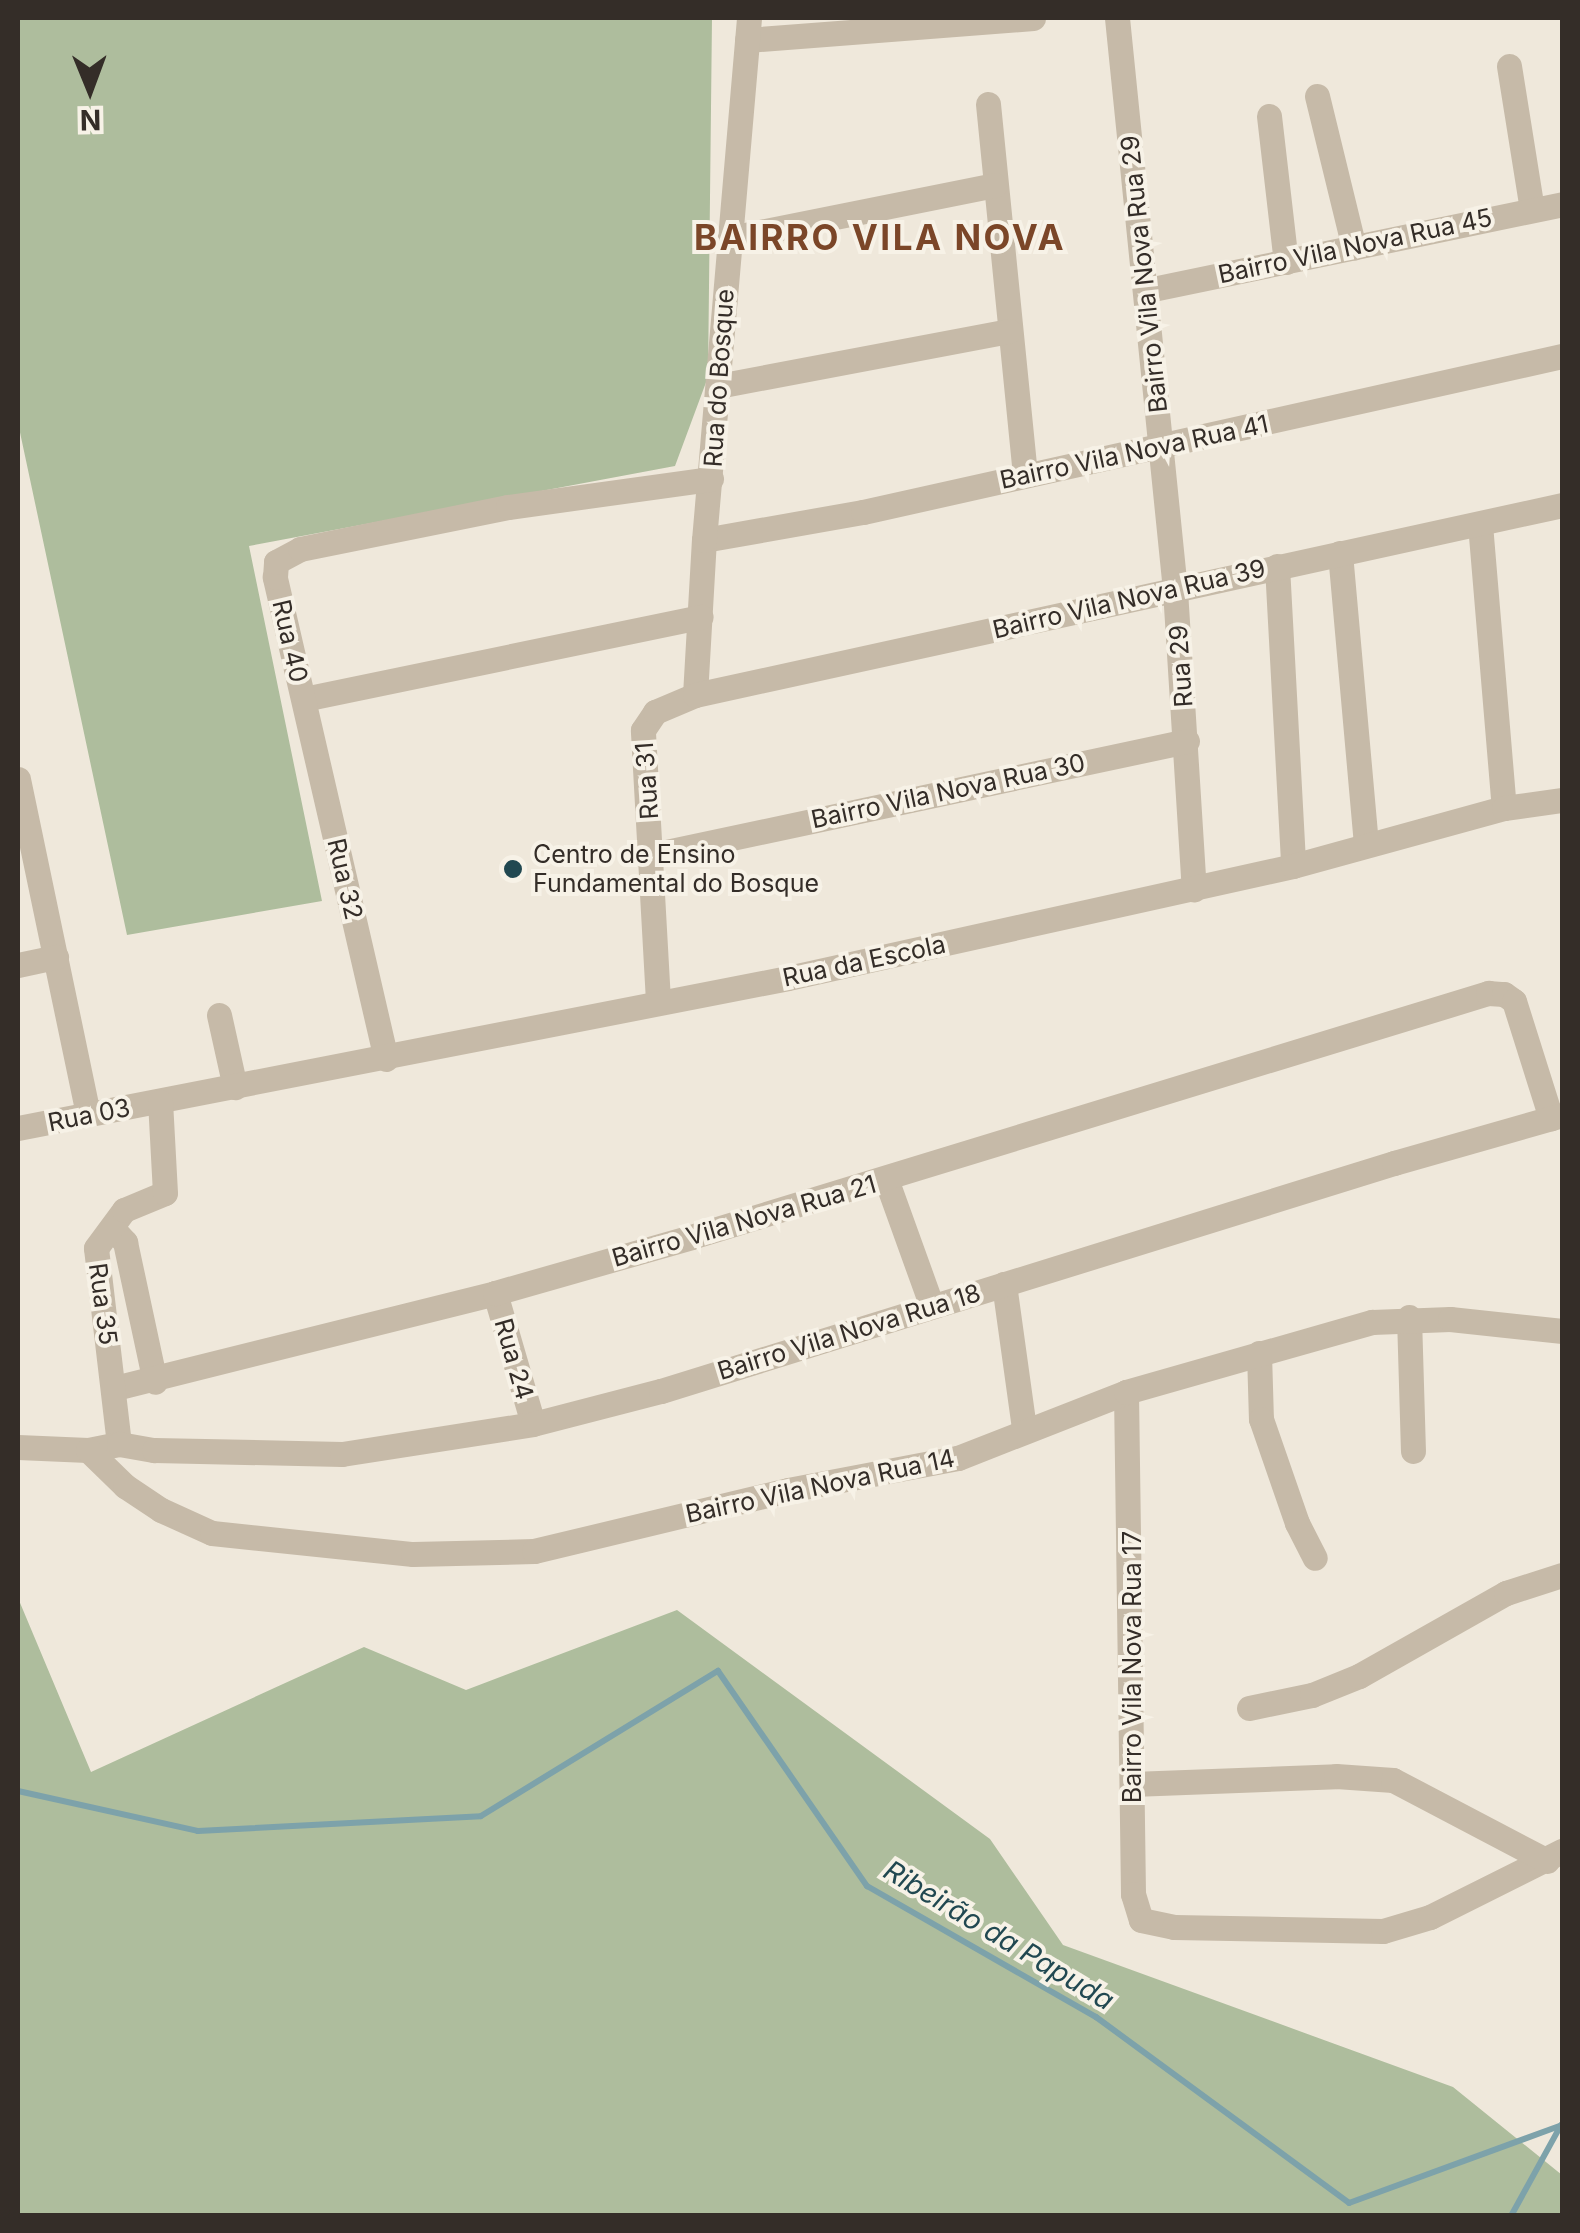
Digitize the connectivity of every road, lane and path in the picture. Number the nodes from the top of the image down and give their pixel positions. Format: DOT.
graph roads {
  1 [pos="1034,18"];
  2 [pos="1117,18"];
  3 [pos="748,29"];
  4 [pos="1509,66"];
  5 [pos="1316,96"];
  6 [pos="988,104"];
  7 [pos="1269,116"];
  8 [pos="995,184"];
  9 [pos="1562,204"];
  10 [pos="1532,209"];
  11 [pos="730,238"];
  12 [pos="1354,248"];
  13 [pos="1286,262"];
  14 [pos="1148,290"];
  15 [pos="1009,331"];
  16 [pos="1562,356"];
  17 [pos="718,386"];
  18 [pos="1162,447"];
  19 [pos="1024,475"];
  20 [pos="711,479"];
  21 [pos="1562,505"];
  22 [pos="1480,524"];
  23 [pos="704,540"];
  24 [pos="1340,553"];
  25 [pos="1277,566"];
  26 [pos="1175,590"];
  27 [pos="701,617"];
  28 [pos="696,696"];
  29 [pos="304,699"];
  30 [pos="1187,742"];
  31 [pos="19,793"];
  32 [pos="1562,800"];
  33 [pos="1504,808"];
  34 [pos="1366,845"];
  35 [pos="652,855"];
  36 [pos="1293,866"];
  37 [pos="1194,889"];
  38 [pos="56,957"];
  39 [pos="18,964"];
  40 [pos="658,1001"];
  41 [pos="218,1015"];
  42 [pos="386,1058"];
  43 [pos="235,1087"];
  44 [pos="160,1102"];
  45 [pos="88,1114"];
  46 [pos="1557,1117"];
  47 [pos="18,1128"];
  48 [pos="886,1179"];
  49 [pos="114,1229"];
  50 [pos="1004,1284"];
  51 [pos="495,1293"];
  52 [pos="931,1304"];
  53 [pos="1409,1318"];
  54 [pos="1562,1331"];
  55 [pos="1259,1353"];
  56 [pos="154,1382"];
  57 [pos="115,1388"];
  58 [pos="1126,1392"];
  59 [pos="533,1424"];
  60 [pos="1024,1428"];
  61 [pos="119,1444"];
  62 [pos="18,1447"];
  63 [pos="88,1450"];
  64 [pos="1413,1451"];
  65 [pos="1315,1558"];
  66 [pos="1562,1575"];
  67 [pos="1249,1708"];
  68 [pos="1132,1784"];
  69 [pos="1555,1856"];
  1 -- 3 [label="street"];
  2 -- 14 [label="street, Bairro Vila Nova Rua 29"];
  3 -- 11 [label="street, Rua do Bosque"];
  4 -- 10 [label="street"];
  5 -- 12 [label="street"];
  6 -- 8 [label="street"];
  7 -- 13 [label="street"];
  8 -- 11 [label="street"];
  8 -- 15 [label="street"];
  9 -- 10 [label="street, Bairro Vila Nova Rua 45"];
  10 -- 12 [label="street, Bairro Vila Nova Rua 45"];
  11 -- 17 [label="street, Rua do Bosque"];
  12 -- 13 [label="street, Bairro Vila Nova Rua 45"];
  13 -- 14 [label="street, Bairro Vila Nova Rua 45"];
  14 -- 18 [label="street, Bairro Vila Nova Rua 29"];
  15 -- 17 [label="street"];
  15 -- 19 [label="street"];
  16 -- 18 [label="street, Bairro Vila Nova Rua 41"];
  17 -- 20 [label="street, Rua do Bosque"];
  18 -- 19 [label="street, Bairro Vila Nova Rua 41"];
  18 -- 26 [label="street, Bairro Vila Nova Rua 29"];
  19 -- 23 [label="street, Bairro Vila Nova Rua 41"];
  20 -- 23 [label="street, Rua do Bosque"];
  20 -- 29 [label="street, Rua 40"];
  21 -- 22 [label="street, Bairro Vila Nova Rua 39"];
  22 -- 24 [label="street, Bairro Vila Nova Rua 39"];
  22 -- 33 [label="street"];
  23 -- 27 [label="street, Rua do Bosque"];
  24 -- 25 [label="street, Bairro Vila Nova Rua 39"];
  24 -- 34 [label="street"];
  25 -- 26 [label="street, Bairro Vila Nova Rua 39"];
  25 -- 36 [label="street"];
  26 -- 28 [label="street, Bairro Vila Nova Rua 39"];
  26 -- 30 [label="street, Rua 29"];
  27 -- 28 [label="street, Rua do Bosque"];
  27 -- 29 [label="street, Rua 40"];
  28 -- 35 [label="street, Rua 31"];
  29 -- 42 [label="street, Rua 32"];
  30 -- 35 [label="street, Bairro Vila Nova Rua 30"];
  30 -- 37 [label="street"];
  31 -- 38 [label="street"];
  32 -- 33 [label="street, Rua da Escola"];
  33 -- 34 [label="street, Rua da Escola"];
  34 -- 36 [label="street, Rua da Escola"];
  35 -- 40 [label="street, Rua 31"];
  36 -- 37 [label="street, Rua da Escola"];
  37 -- 40 [label="street, Rua da Escola"];
  38 -- 39 [label="street"];
  38 -- 45 [label="street"];
  40 -- 42 [label="street, Rua da Escola"];
  41 -- 43 [label="street"];
  42 -- 43 [label="street, Rua da Escola"];
  43 -- 44 [label="street, Rua da Escola"];
  44 -- 45 [label="street, Rua 03"];
  44 -- 49 [label="street, Rua 35"];
  45 -- 47 [label="street, Rua 03"];
  46 -- 48 [label="street, Bairro Vila Nova Rua 21"];
  46 -- 50 [label="street, Bairro Vila Nova Rua 18"];
  48 -- 51 [label="street, Bairro Vila Nova Rua 21"];
  48 -- 52 [label="street"];
  49 -- 56 [label="street, Rua 35"];
  49 -- 57 [label="street, Rua 35"];
  50 -- 52 [label="street, Bairro Vila Nova Rua 18"];
  50 -- 60 [label="street"];
  51 -- 56 [label="street, Bairro Vila Nova Rua 21"];
  51 -- 59 [label="street, Rua 24"];
  52 -- 59 [label="street, Bairro Vila Nova Rua 18"];
  53 -- 54 [label="street, Bairro Vila Nova Rua 14"];
  53 -- 55 [label="street, Bairro Vila Nova Rua 14"];
  53 -- 64 [label="street"];
  55 -- 58 [label="street, Bairro Vila Nova Rua 14"];
  55 -- 65 [label="street"];
  56 -- 57 [label="street, Bairro Vila Nova Rua 21"];
  57 -- 61 [label="street"];
  58 -- 60 [label="street, Bairro Vila Nova Rua 14"];
  58 -- 68 [label="street, Bairro Vila Nova Rua 17"];
  59 -- 61 [label="street, Bairro Vila Nova Rua 18"];
  60 -- 63 [label="street, Bairro Vila Nova Rua 14"];
  61 -- 63 [label="street, Bairro Vila Nova Rua 18"];
  62 -- 63 [label="street, Bairro Vila Nova Rua 18"];
  66 -- 67 [label="street"];
  68 -- 69 [label="street"];
  68 -- 69 [label="street, Bairro Vila Nova Rua 17"];
}
